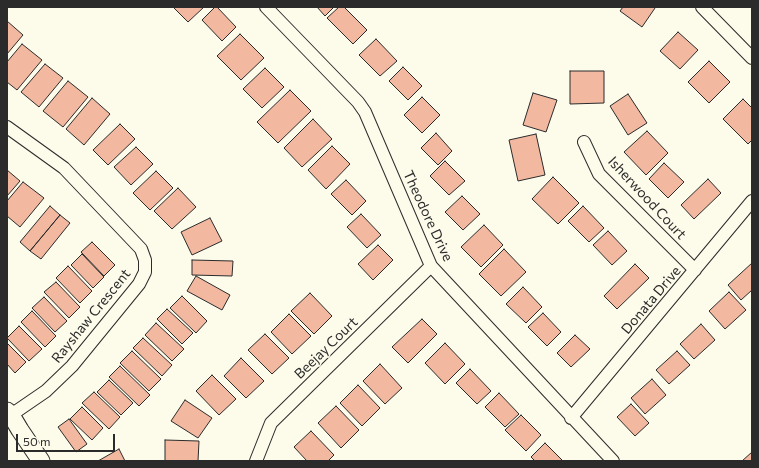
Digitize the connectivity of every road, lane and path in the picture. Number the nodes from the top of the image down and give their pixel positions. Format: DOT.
graph roads {
  1 [pos="266,7"];
  2 [pos="702,7"];
  3 [pos="752,58"];
  4 [pos="7,127"];
  5 [pos="584,142"];
  6 [pos="752,201"];
  7 [pos="431,266"];
  8 [pos="695,270"];
  9 [pos="9,413"];
  10 [pos="571,418"];
  11 [pos="41,461"];
  12 [pos="256,461"];
  13 [pos="613,461"];
  1 -- 7 [label="street, Theodore Drive"];
  2 -- 3 [label="street"];
  4 -- 9 [label="street, Rayshaw Crescent"];
  5 -- 8 [label="street, Isherwood Court"];
  6 -- 8 [label="street, Donata Drive"];
  7 -- 10 [label="street, Theodore Drive"];
  7 -- 12 [label="street, Beejay Court"];
  8 -- 10 [label="street, Donata Drive"];
  9 -- 11 [label="street"];
  10 -- 13 [label="street, Theodore Drive"];
}
